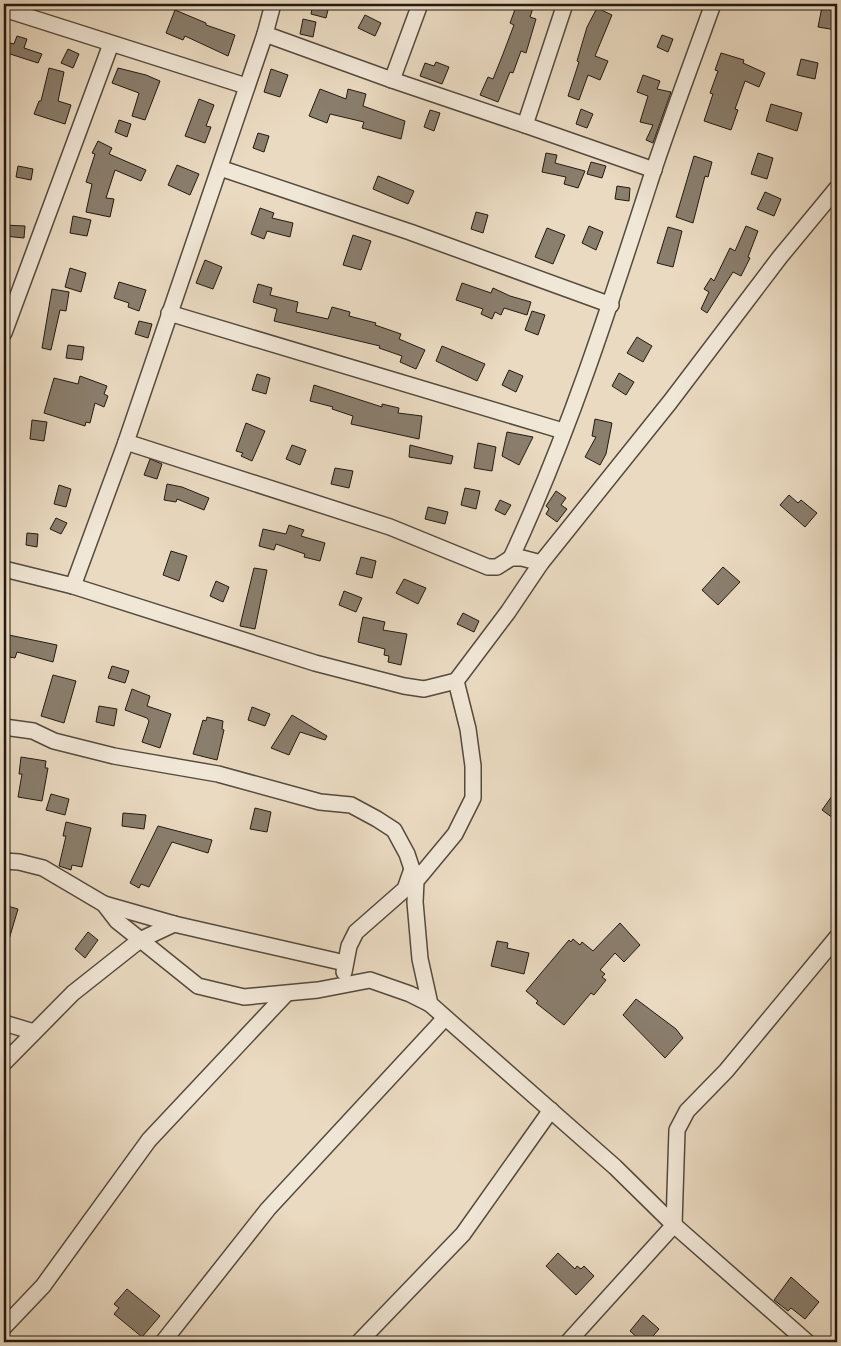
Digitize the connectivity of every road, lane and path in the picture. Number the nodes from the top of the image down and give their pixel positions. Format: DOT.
graph roads {
  1 [pos="274,4"];
  2 [pos="420,4"];
  3 [pos="565,4"];
  4 [pos="713,4"];
  5 [pos="4,9"];
  6 [pos="265,34"];
  7 [pos="111,44"];
  8 [pos="392,80"];
  9 [pos="246,86"];
  10 [pos="525,125"];
  11 [pos="220,168"];
  12 [pos="654,170"];
  13 [pos="837,188"];
  14 [pos="611,305"];
  15 [pos="169,313"];
  16 [pos="4,333"];
  17 [pos="563,431"];
  18 [pos="126,442"];
  19 [pos="511,558"];
  20 [pos="542,563"];
  21 [pos="4,570"];
  22 [pos="73,586"];
  23 [pos="456,681"];
  24 [pos="4,727"];
  25 [pos="4,861"];
  26 [pos="414,875"];
  27 [pos="104,904"];
  28 [pos="174,924"];
  29 [pos="837,937"];
  30 [pos="140,940"];
  31 [pos="345,963"];
  32 [pos="342,984"];
  33 [pos="286,994"];
  34 [pos="430,1004"];
  35 [pos="445,1018"];
  36 [pos="4,1023"];
  37 [pos="34,1032"];
  38 [pos="4,1063"];
  39 [pos="551,1110"];
  40 [pos="674,1225"];
  41 [pos="4,1326"];
  42 [pos="163,1342"];
  43 [pos="359,1342"];
  44 [pos="568,1342"];
  45 [pos="807,1342"];
  1 -- 6 [label="street"];
  2 -- 8 [label="street"];
  3 -- 10 [label="street"];
  4 -- 12 [label="street"];
  5 -- 7 [label="street"];
  6 -- 8 [label="street"];
  6 -- 9 [label="street"];
  7 -- 9 [label="street"];
  7 -- 16 [label="street"];
  8 -- 10 [label="street"];
  9 -- 11 [label="street"];
  10 -- 12 [label="street"];
  11 -- 14 [label="street"];
  11 -- 15 [label="street"];
  12 -- 14 [label="street"];
  13 -- 20 [label="street"];
  14 -- 17 [label="street"];
  15 -- 17 [label="street"];
  15 -- 18 [label="street"];
  17 -- 19 [label="street"];
  18 -- 19 [label="street"];
  18 -- 22 [label="street"];
  19 -- 20 [label="street"];
  20 -- 23 [label="street"];
  21 -- 22 [label="street"];
  22 -- 23 [label="street"];
  23 -- 26 [label="street"];
  24 -- 26 [label="street"];
  25 -- 27 [label="street"];
  26 -- 31 [label="street"];
  26 -- 34 [label="street"];
  27 -- 28 [label="street"];
  27 -- 30 [label="street"];
  28 -- 30 [label="street"];
  28 -- 31 [label="street"];
  29 -- 40 [label="street"];
  30 -- 33 [label="street"];
  30 -- 37 [label="street"];
  31 -- 32 [label="street"];
  32 -- 33 [label="street"];
  32 -- 34 [label="street"];
  33 -- 41 [label="street"];
  34 -- 35 [label="street"];
  35 -- 39 [label="street"];
  35 -- 42 [label="street"];
  36 -- 37 [label="street"];
  37 -- 38 [label="street"];
  39 -- 40 [label="street"];
  39 -- 43 [label="street"];
  40 -- 44 [label="street"];
  40 -- 45 [label="street"];
}
